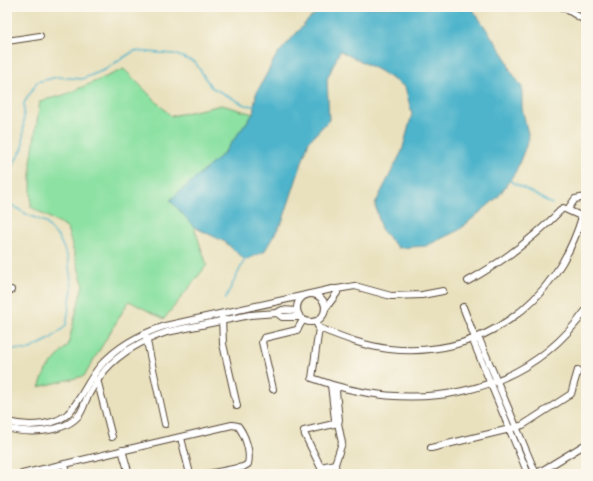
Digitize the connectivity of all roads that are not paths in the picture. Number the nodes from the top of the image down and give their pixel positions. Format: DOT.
graph roads {
  1 [pos="563,7"];
  2 [pos="586,21"];
  3 [pos="40,36"];
  4 [pos="7,41"];
  5 [pos="586,197"];
  6 [pos="568,209"];
  7 [pos="584,218"];
  8 [pos="468,281"];
  9 [pos="337,290"];
  10 [pos="443,291"];
  11 [pos="308,295"];
  12 [pos="291,298"];
  13 [pos="270,302"];
  14 [pos="463,307"];
  15 [pos="325,309"];
  16 [pos="586,310"];
  17 [pos="274,313"];
  18 [pos="297,316"];
  19 [pos="222,317"];
  20 [pos="316,322"];
  21 [pos="319,328"];
  22 [pos="145,336"];
  23 [pos="475,338"];
  24 [pos="578,370"];
  25 [pos="94,379"];
  26 [pos="495,381"];
  27 [pos="331,385"];
  28 [pos="338,387"];
  29 [pos="274,389"];
  30 [pos="76,403"];
  31 [pos="84,406"];
  32 [pos="237,406"];
  33 [pos="72,410"];
  34 [pos="79,415"];
  35 [pos="62,417"];
  36 [pos="52,421"];
  37 [pos="7,422"];
  38 [pos="338,423"];
  39 [pos="66,424"];
  40 [pos="165,424"];
  41 [pos="518,427"];
  42 [pos="7,428"];
  43 [pos="54,428"];
  44 [pos="510,429"];
  45 [pos="112,437"];
  46 [pos="181,438"];
  47 [pos="586,444"];
  48 [pos="431,448"];
  49 [pos="122,450"];
  50 [pos="65,464"];
  51 [pos="335,464"];
  52 [pos="321,467"];
  53 [pos="22,474"];
  54 [pos="67,474"];
  55 [pos="129,474"];
  56 [pos="190,474"];
  57 [pos="208,474"];
  58 [pos="324,474"];
  59 [pos="336,474"];
  60 [pos="528,474"];
  61 [pos="535,474"];
  1 -- 2 [label="street"];
  3 -- 4 [label="street"];
  5 -- 6 [label="street"];
  6 -- 7 [label="street"];
  6 -- 8 [label="street"];
  7 -- 23 [label="street"];
  9 -- 10 [label="street"];
  9 -- 11 [label="street"];
  9 -- 15 [label="street"];
  11 -- 12 [label="street"];
  11 -- 15 [label="street"];
  11 -- 18 [label="street"];
  12 -- 13 [label="street"];
  12 -- 18 [label="street"];
  13 -- 17 [label="street"];
  13 -- 19 [label="street"];
  14 -- 23 [label="street"];
  15 -- 20 [label="street"];
  16 -- 26 [label="street"];
  17 -- 18 [label="street"];
  17 -- 19 [label="street"];
  18 -- 20 [label="street"];
  18 -- 29 [label="street"];
  19 -- 22 [label="street"];
  19 -- 32 [label="street"];
  20 -- 21 [label="street"];
  21 -- 23 [label="street"];
  21 -- 27 [label="street"];
  22 -- 25 [label="street"];
  22 -- 40 [label="street"];
  23 -- 26 [label="street"];
  24 -- 41 [label="street"];
  25 -- 30 [label="street"];
  25 -- 31 [label="street"];
  25 -- 45 [label="street"];
  26 -- 28 [label="street"];
  26 -- 41 [label="street"];
  26 -- 44 [label="street"];
  27 -- 28 [label="street"];
  27 -- 38 [label="street"];
  28 -- 38 [label="street"];
  30 -- 31 [label="street"];
  30 -- 33 [label="street"];
  31 -- 34 [label="street"];
  33 -- 34 [label="street"];
  33 -- 35 [label="street"];
  34 -- 39 [label="street"];
  35 -- 36 [label="street"];
  35 -- 39 [label="street"];
  36 -- 37 [label="street"];
  36 -- 43 [label="street"];
  38 -- 51 [label="street"];
  38 -- 52 [label="street"];
  39 -- 43 [label="street"];
  41 -- 44 [label="street"];
  41 -- 61 [label="street"];
  42 -- 43 [label="street"];
  44 -- 48 [label="street"];
  44 -- 60 [label="street"];
  46 -- 49 [label="street"];
  46 -- 56 [label="street"];
  46 -- 57 [label="street"];
  47 -- 61 [label="street"];
  49 -- 50 [label="street"];
  49 -- 55 [label="street"];
  50 -- 53 [label="street"];
  50 -- 54 [label="street"];
  51 -- 52 [label="street"];
  51 -- 59 [label="street"];
  52 -- 58 [label="street"];
}
